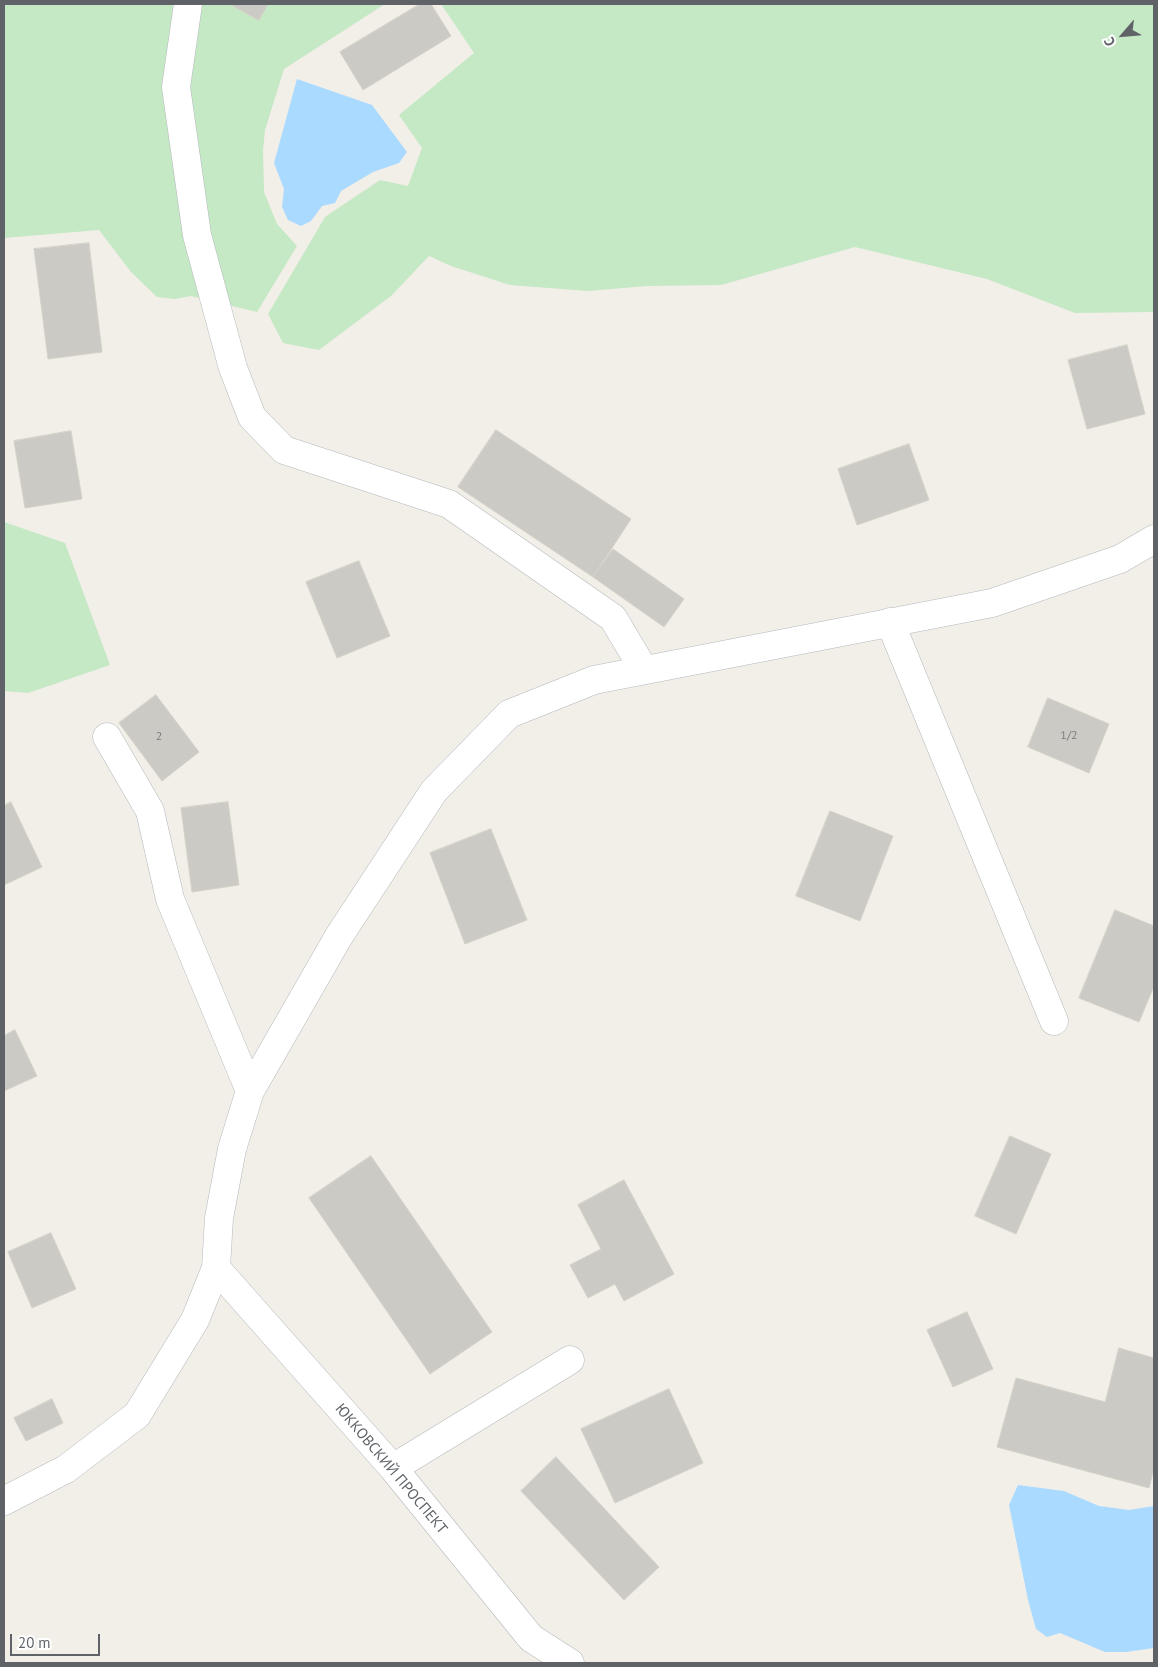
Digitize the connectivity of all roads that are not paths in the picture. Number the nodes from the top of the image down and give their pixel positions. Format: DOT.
graph roads {
  1 [pos="188,4"];
  2 [pos="1154,539"];
  3 [pos="890,622"];
  4 [pos="644,670"];
  5 [pos="107,737"];
  6 [pos="1054,1021"];
  7 [pos="250,1091"];
  8 [pos="216,1268"];
  9 [pos="570,1360"];
  10 [pos="393,1468"];
  11 [pos="4,1502"];
  12 [pos="570,1663"];
  1 -- 4 [label="street"];
  2 -- 3 [label="street"];
  3 -- 4 [label="street"];
  3 -- 6 [label="street"];
  4 -- 7 [label="street"];
  5 -- 7 [label="street"];
  7 -- 8 [label="street"];
  8 -- 10 [label="street, ЮККОВСКИЙ ПРОСПЕКТ"];
  8 -- 11 [label="street"];
  9 -- 10 [label="street"];
  10 -- 12 [label="street, ЮККОВСКИЙ ПРОСПЕКТ"];
}
